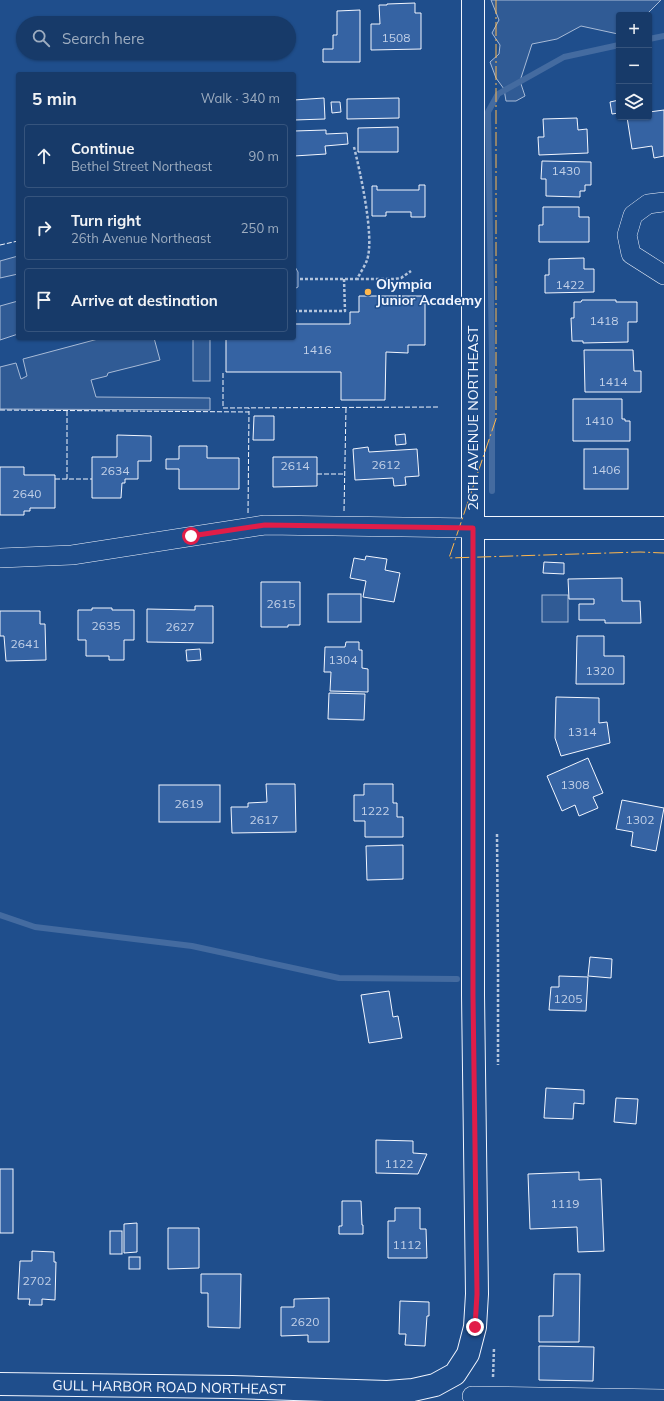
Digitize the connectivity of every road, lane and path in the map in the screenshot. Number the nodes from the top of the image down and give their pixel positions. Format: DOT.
graph roads {
  1 [pos="473,0"];
  2 [pos="354,147"];
  3 [pos="664,202"];
  4 [pos="411,271"];
  5 [pos="664,276"];
  6 [pos="300,279"];
  7 [pos="344,279"];
  8 [pos="357,279"];
  9 [pos="296,311"];
  10 [pos="473,528"];
  11 [pos="664,528"];
  12 [pos="0,558"];
  13 [pos="455,1374"];
  14 [pos="0,1384"];
  15 [pos="472,1398"];
  16 [pos="664,1398"];
  1 -- 10 [label="street, 26TH AVENUE NORTHEAST"];
  2 -- 8 [label="path"];
  3 -- 5 [label="street"];
  4 -- 8 [label="path"];
  6 -- 7 [label="path"];
  7 -- 8 [label="path"];
  7 -- 9 [label="path"];
  10 -- 11 [label="street"];
  10 -- 12 [label="street"];
  10 -- 13 [label="street, 26TH AVENUE NORTHEAST"];
  13 -- 14 [label="street, GULL HARBOR ROAD NORTHEAST"];
  13 -- 15 [label="street"];
  15 -- 16 [label="street"];
}
